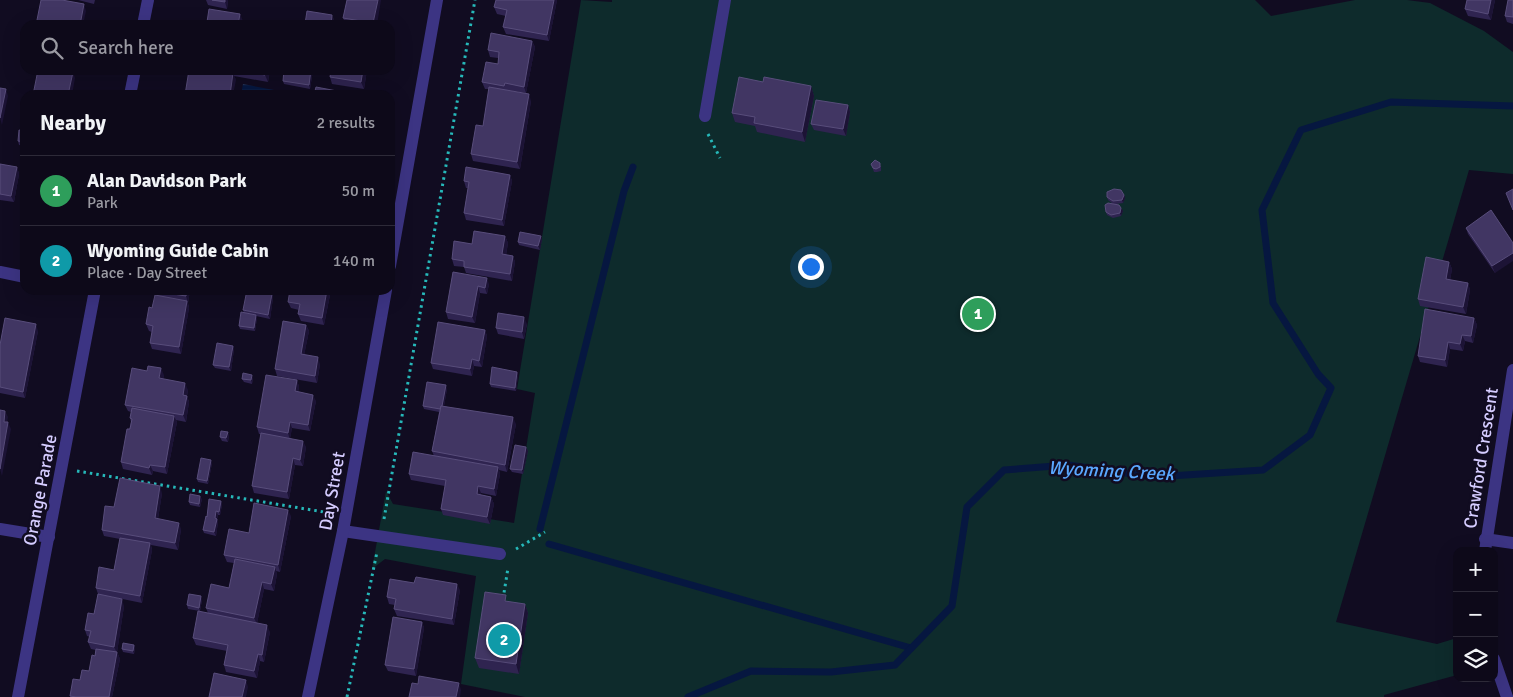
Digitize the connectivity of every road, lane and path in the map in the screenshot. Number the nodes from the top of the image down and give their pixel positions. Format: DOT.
graph roads {
  1 [pos="148,0"];
  2 [pos="437,0"];
  3 [pos="474,0"];
  4 [pos="725,0"];
  5 [pos="144,20"];
  6 [pos="134,75"];
  7 [pos="131,90"];
  8 [pos="704,116"];
  9 [pos="720,158"];
  10 [pos="395,238"];
  11 [pos="0,272"];
  12 [pos="20,276"];
  13 [pos="92,295"];
  14 [pos="385,295"];
  15 [pos="1513,370"];
  16 [pos="62,469"];
  17 [pos="346,516"];
  18 [pos="0,528"];
  19 [pos="343,532"];
  20 [pos="545,532"];
  21 [pos="49,537"];
  22 [pos="381,537"];
  23 [pos="1513,543"];
  24 [pos="1485,545"];
  25 [pos="506,553"];
  26 [pos="502,604"];
  27 [pos="1498,671"];
  28 [pos="18,697"];
  29 [pos="308,697"];
  30 [pos="347,697"];
  31 [pos="1507,697"];
  1 -- 5 [label="street"];
  2 -- 10 [label="street"];
  3 -- 22 [label="path"];
  4 -- 8 [label="street"];
  6 -- 7 [label="street"];
  8 -- 9 [label="path"];
  11 -- 12 [label="street"];
  13 -- 16 [label="street, Orange Parade"];
  14 -- 17 [label="street, Day Street"];
  15 -- 24 [label="street, Crawford Crescent"];
  16 -- 17 [label="path"];
  16 -- 21 [label="street, Orange Parade"];
  17 -- 19 [label="street, Day Street"];
  18 -- 21 [label="street"];
  19 -- 22 [label="street"];
  19 -- 29 [label="street, Day Street"];
  20 -- 25 [label="path"];
  21 -- 28 [label="street, Orange Parade"];
  22 -- 25 [label="street"];
  22 -- 30 [label="path"];
  23 -- 24 [label="street"];
  25 -- 26 [label="path"];
  27 -- 31 [label="street"];
}
